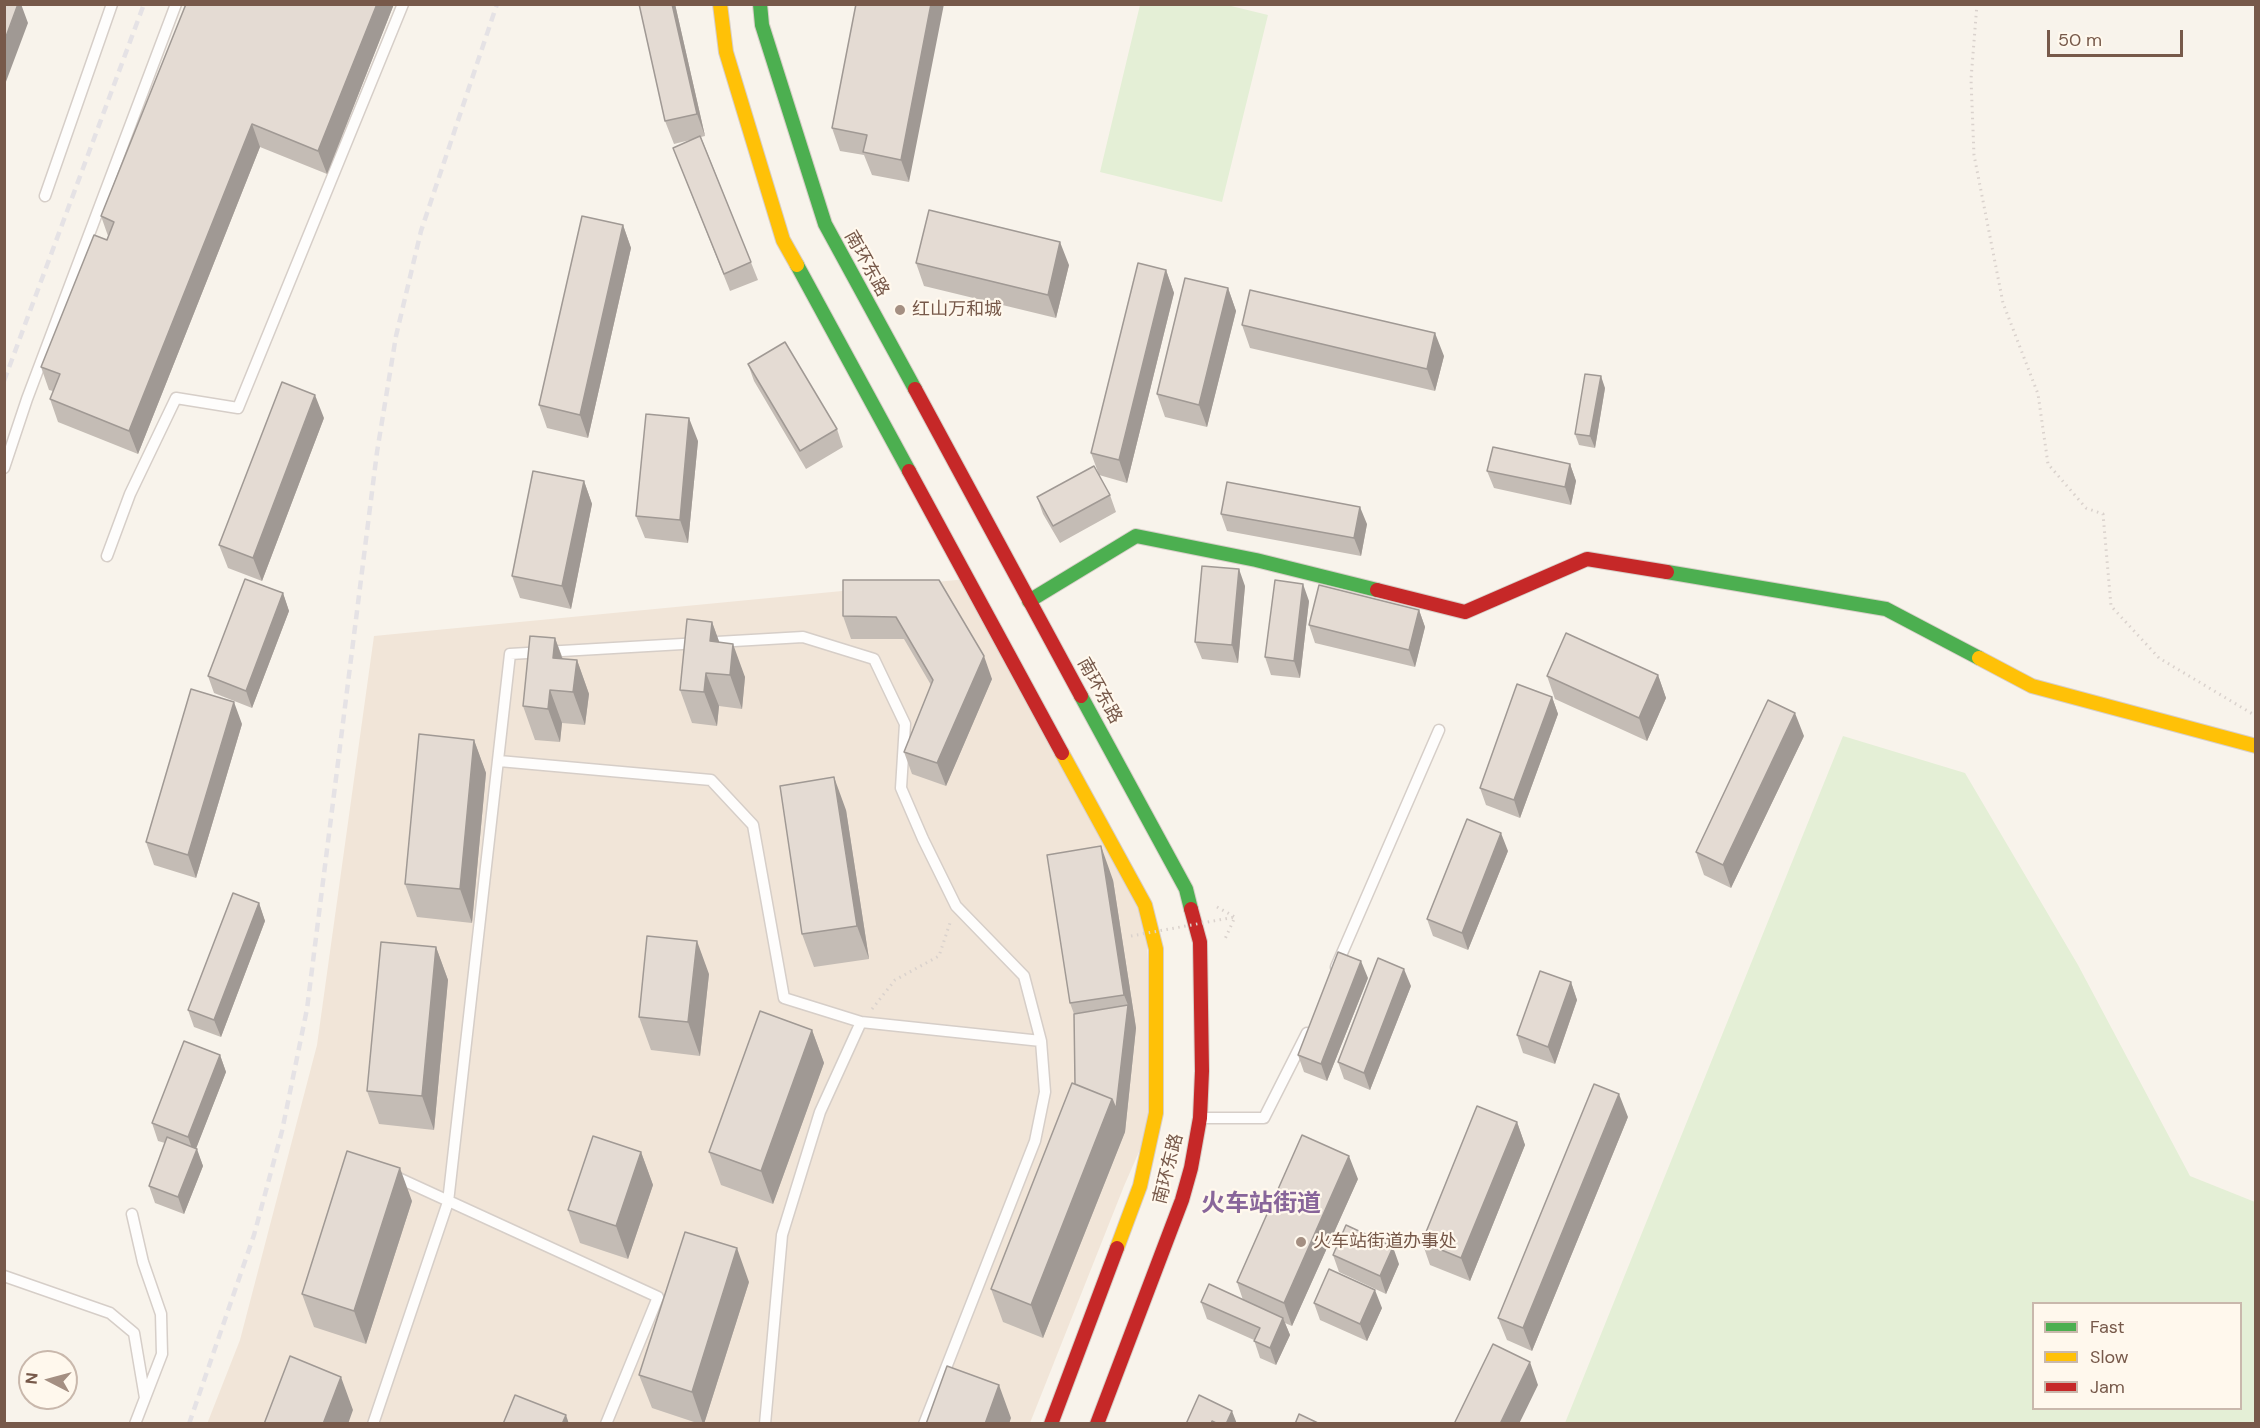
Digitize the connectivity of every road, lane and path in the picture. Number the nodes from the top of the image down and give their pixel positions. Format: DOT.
graph roads {
  1 [pos="112,4"];
  2 [pos="176,4"];
  3 [pos="403,4"];
  4 [pos="720,4"];
  5 [pos="760,4"];
  6 [pos="1977,4"];
  7 [pos="45,196"];
  8 [pos="4,468"];
  9 [pos="107,556"];
  10 [pos="1029,601"];
  11 [pos="2256,716"];
  12 [pos="1439,730"];
  13 [pos="2256,746"];
  14 [pos="499,761"];
  15 [pos="956,906"];
  16 [pos="1235,917"];
  17 [pos="1131,936"];
  18 [pos="1329,983"];
  19 [pos="861,1022"];
  20 [pos="1310,1027"];
  21 [pos="1041,1041"];
  22 [pos="1200,1118"];
  23 [pos="385,1171"];
  24 [pos="448,1202"];
  25 [pos="132,1214"];
  26 [pos="4,1276"];
  27 [pos="145,1399"];
  28 [pos="135,1424"];
  29 [pos="373,1424"];
  30 [pos="606,1424"];
  31 [pos="765,1424"];
  32 [pos="924,1424"];
  33 [pos="1051,1424"];
  34 [pos="1097,1424"];
  1 -- 7 [label="lane"];
  2 -- 8 [label="lane"];
  3 -- 9 [label="lane"];
  4 -- 33 [label="main road, 南环东路"];
  5 -- 10 [label="main road, 南环东路"];
  6 -- 11 [label="path"];
  10 -- 13 [label="main road"];
  10 -- 22 [label="main road, 南环东路"];
  12 -- 18 [label="lane"];
  14 -- 15 [label="lane"];
  14 -- 19 [label="lane"];
  14 -- 24 [label="lane"];
  15 -- 19 [label="path"];
  15 -- 21 [label="lane"];
  16 -- 17 [label="path, bridge"];
  19 -- 21 [label="lane"];
  19 -- 31 [label="lane"];
  20 -- 22 [label="lane"];
  21 -- 32 [label="lane"];
  22 -- 34 [label="main road, 南环东路"];
  23 -- 24 [label="lane"];
  24 -- 29 [label="lane"];
  24 -- 30 [label="lane"];
  25 -- 27 [label="lane"];
  26 -- 27 [label="lane"];
  27 -- 28 [label="lane"];
}
